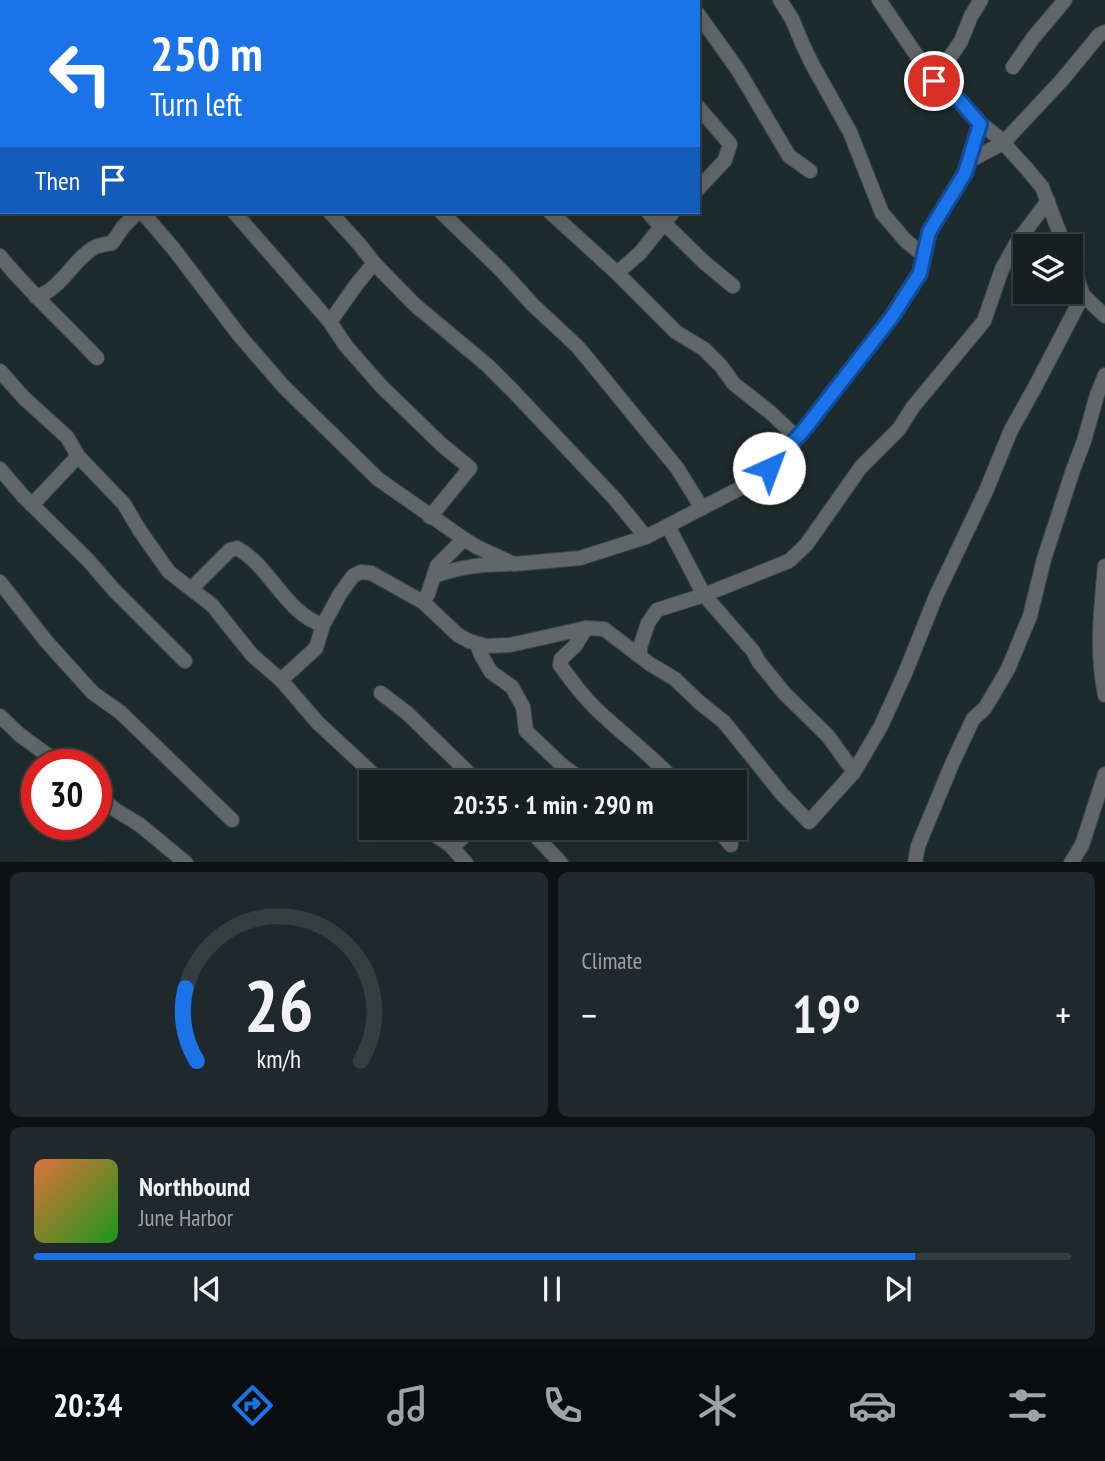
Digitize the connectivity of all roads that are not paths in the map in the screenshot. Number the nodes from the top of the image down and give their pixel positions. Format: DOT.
graph roads {
  1 [pos="780,0"];
  2 [pos="879,0"];
  3 [pos="981,0"];
  4 [pos="1065,0"];
  5 [pos="700,17"];
  6 [pos="1105,32"];
  7 [pos="1013,67"];
  8 [pos="934,81"];
  9 [pos="700,109"];
  10 [pos="980,124"];
  11 [pos="1003,144"];
  12 [pos="969,161"];
  13 [pos="810,171"];
  14 [pos="700,187"];
  15 [pos="1048,201"];
  16 [pos="138,214"];
  17 [pos="142,214"];
  18 [pos="236,214"];
  19 [pos="332,214"];
  20 [pos="443,214"];
  21 [pos="552,214"];
  22 [pos="666,220"];
  23 [pos="1060,234"];
  24 [pos="923,255"];
  25 [pos="0,256"];
  26 [pos="374,263"];
  27 [pos="617,273"];
  28 [pos="733,286"];
  29 [pos="1083,295"];
  30 [pos="36,297"];
  31 [pos="1078,304"];
  32 [pos="1105,316"];
  33 [pos="330,321"];
  34 [pos="97,358"];
  35 [pos="0,371"];
  36 [pos="1105,375"];
  37 [pos="797,438"];
  38 [pos="78,456"];
  39 [pos="0,469"];
  40 [pos="32,505"];
  41 [pos="702,508"];
  42 [pos="430,517"];
  43 [pos="668,526"];
  44 [pos="646,537"];
  45 [pos="464,539"];
  46 [pos="477,547"];
  47 [pos="514,564"];
  48 [pos="477,565"];
  49 [pos="1105,566"];
  50 [pos="434,576"];
  51 [pos="0,582"];
  52 [pos="192,588"];
  53 [pos="704,595"];
  54 [pos="423,602"];
  55 [pos="323,625"];
  56 [pos="586,628"];
  57 [pos="477,644"];
  58 [pos="640,655"];
  59 [pos="185,661"];
  60 [pos="281,680"];
  61 [pos="381,693"];
  62 [pos="1105,695"];
  63 [pos="0,716"];
  64 [pos="0,729"];
  65 [pos="20,735"];
  66 [pos="39,749"];
  67 [pos="369,770"];
  68 [pos="466,770"];
  69 [pos="568,770"];
  70 [pos="665,770"];
  71 [pos="854,772"];
  72 [pos="1105,774"];
  73 [pos="112,807"];
  74 [pos="232,820"];
  75 [pos="442,840"];
  76 [pos="460,840"];
  77 [pos="539,840"];
  78 [pos="727,840"];
  79 [pos="450,845"];
  80 [pos="731,845"];
  81 [pos="185,862"];
  82 [pos="465,862"];
  83 [pos="560,862"];
  84 [pos="915,862"];
  85 [pos="1072,862"];
  1 -- 24 [label="street"];
  2 -- 8 [label="street"];
  3 -- 8 [label="street"];
  4 -- 7 [label="street"];
  5 -- 13 [label="street"];
  6 -- 11 [label="street"];
  8 -- 10 [label="street"];
  9 -- 14 [label="street"];
  10 -- 11 [label="street"];
  10 -- 12 [label="street"];
  11 -- 12 [label="street"];
  11 -- 15 [label="street"];
  12 -- 24 [label="street"];
  15 -- 23 [label="street"];
  15 -- 53 [label="street"];
  16 -- 30 [label="street"];
  17 -- 42 [label="street"];
  18 -- 33 [label="street"];
  19 -- 26 [label="street"];
  20 -- 41 [label="street"];
  21 -- 27 [label="street"];
  22 -- 27 [label="street"];
  22 -- 28 [label="street"];
  24 -- 37 [label="street"];
  25 -- 30 [label="street"];
  26 -- 33 [label="street"];
  26 -- 44 [label="street"];
  27 -- 37 [label="street"];
  29 -- 32 [label="street"];
  30 -- 34 [label="street"];
  31 -- 71 [label="street"];
  33 -- 42 [label="street"];
  35 -- 38 [label="street"];
  36 -- 84 [label="street"];
  37 -- 41 [label="street"];
  38 -- 40 [label="street"];
  38 -- 52 [label="street"];
  39 -- 40 [label="street"];
  40 -- 59 [label="street"];
  41 -- 43 [label="street"];
  42 -- 45 [label="street"];
  43 -- 44 [label="street"];
  43 -- 53 [label="street"];
  44 -- 47 [label="street"];
  45 -- 46 [label="street"];
  45 -- 50 [label="street"];
  46 -- 47 [label="street"];
  46 -- 48 [label="street"];
  47 -- 48 [label="street"];
  48 -- 50 [label="street"];
  49 -- 62 [label="street"];
  50 -- 54 [label="street"];
  51 -- 74 [label="street"];
  52 -- 55 [label="street"];
  52 -- 60 [label="street"];
  53 -- 58 [label="street"];
  53 -- 71 [label="street"];
  54 -- 55 [label="street"];
  54 -- 57 [label="street"];
  55 -- 60 [label="street"];
  56 -- 57 [label="street"];
  56 -- 58 [label="street"];
  56 -- 70 [label="street"];
  57 -- 69 [label="street"];
  58 -- 71 [label="street"];
  60 -- 67 [label="street"];
  61 -- 68 [label="street"];
  63 -- 65 [label="street"];
  64 -- 65 [label="street"];
  65 -- 66 [label="street"];
  72 -- 85 [label="street"];
  73 -- 81 [label="street"];
  75 -- 79 [label="street"];
  76 -- 79 [label="street"];
  77 -- 83 [label="street"];
  78 -- 80 [label="street"];
  79 -- 82 [label="street"];
}
